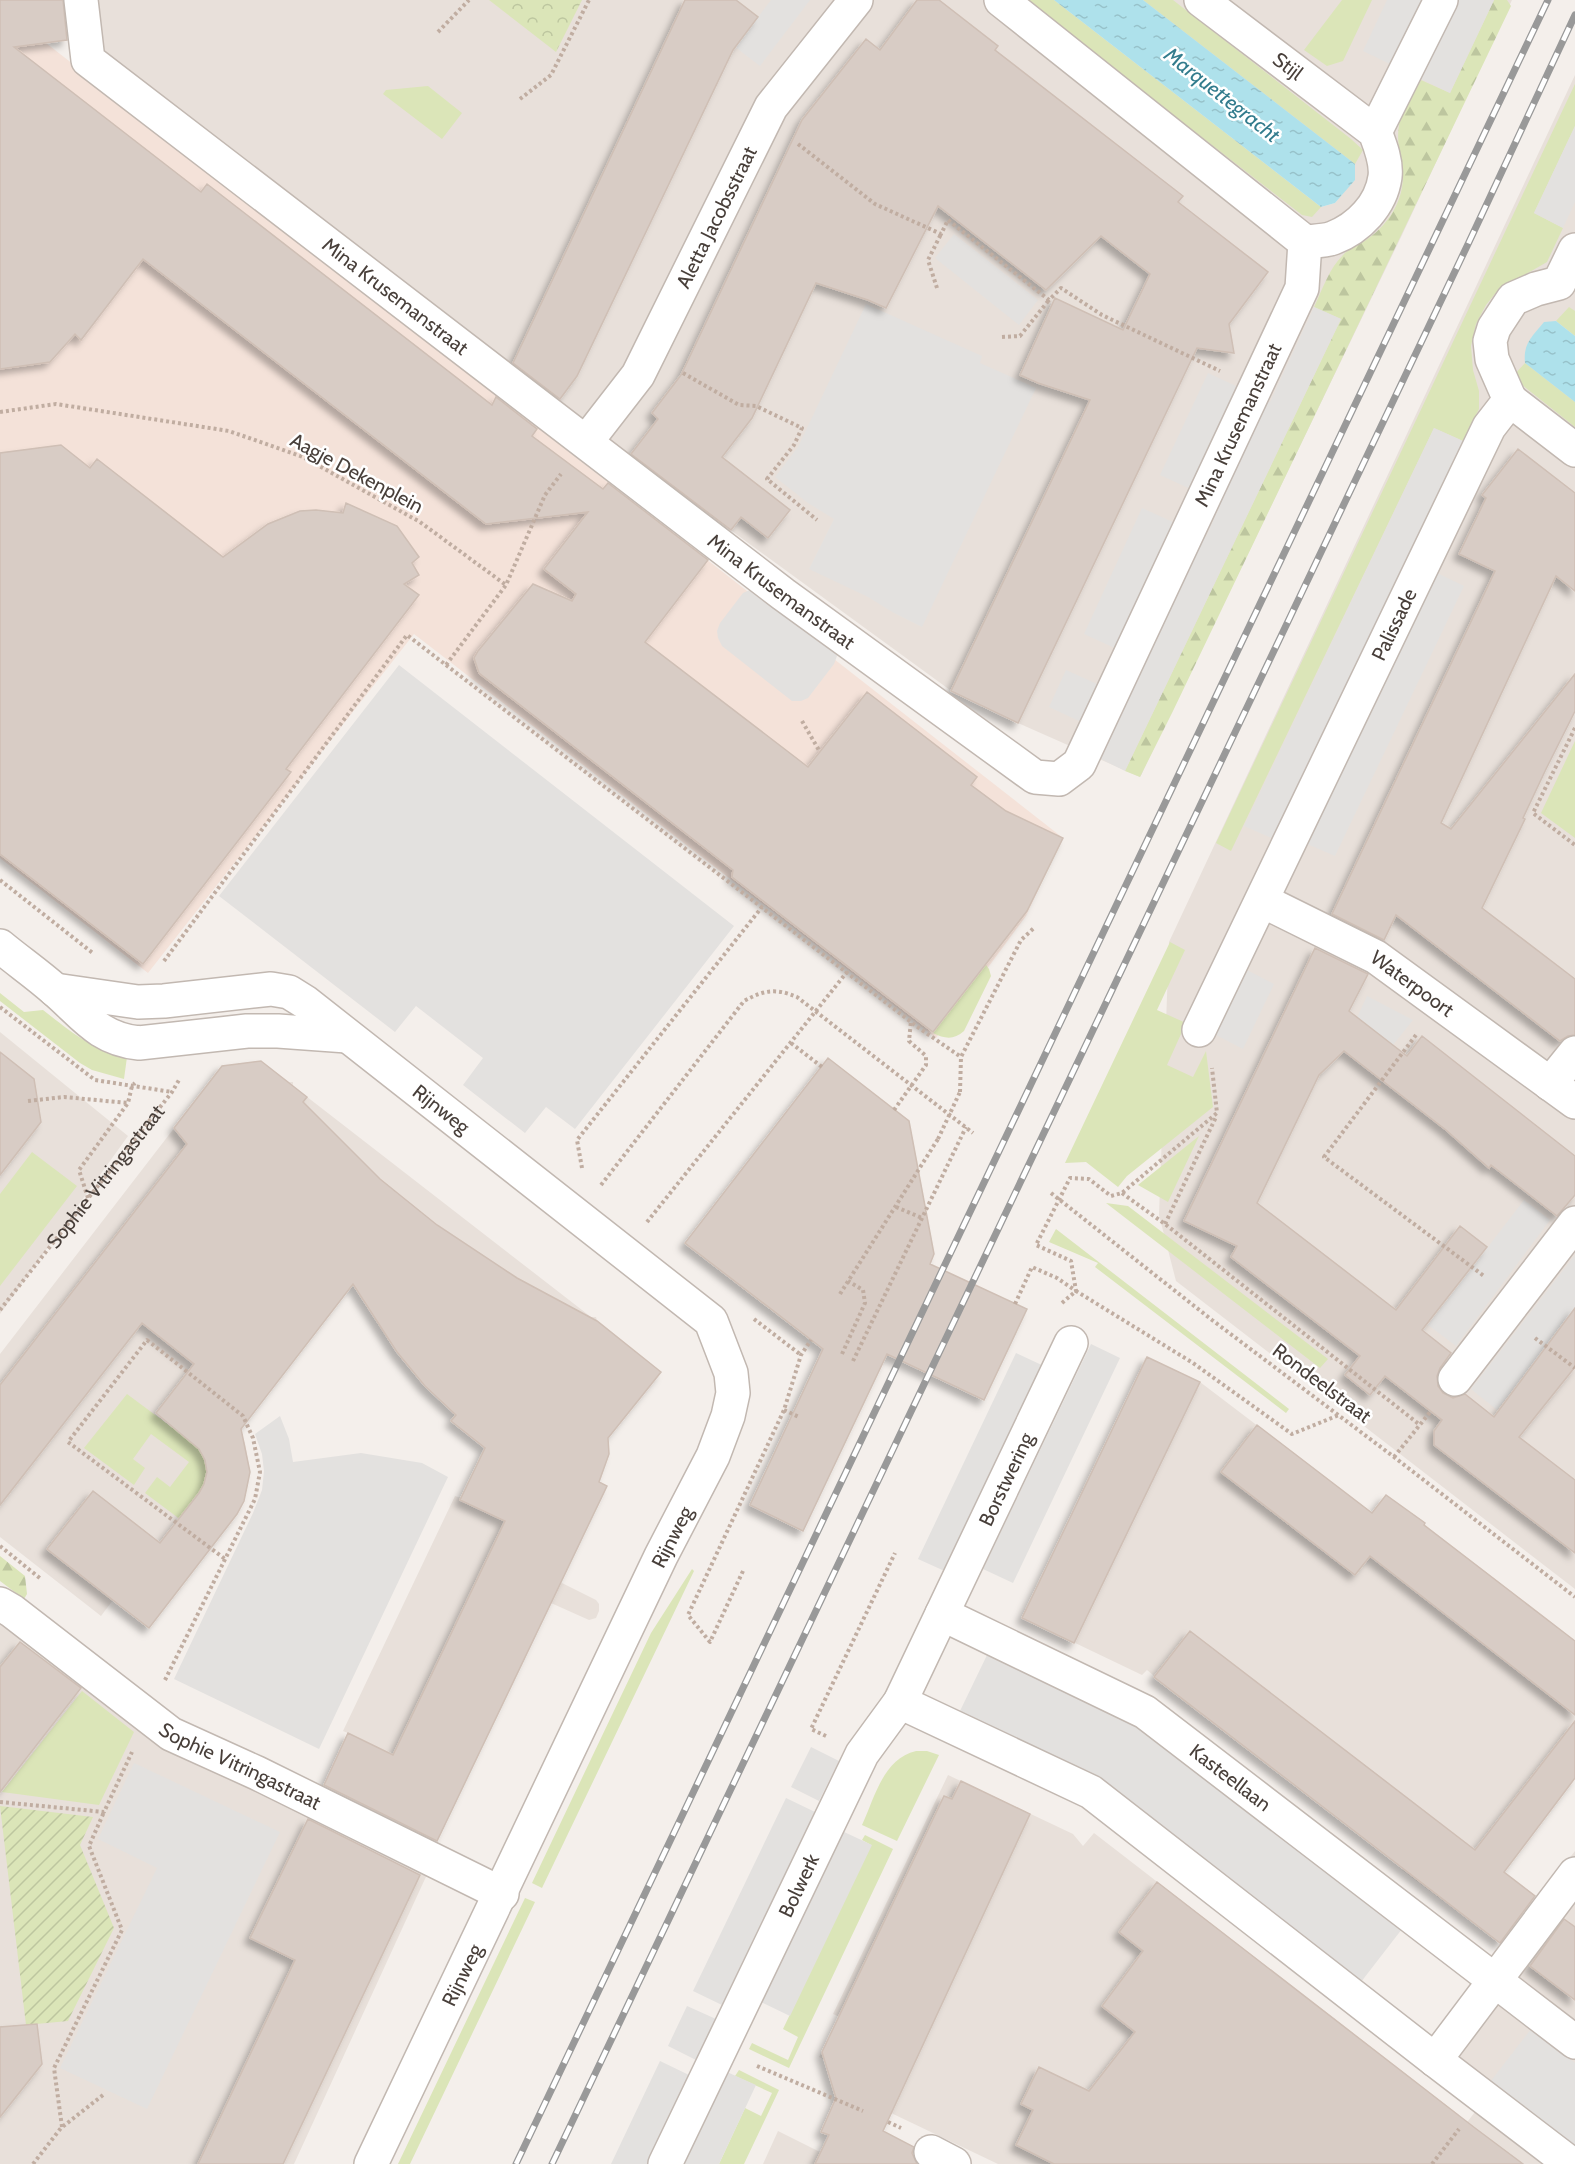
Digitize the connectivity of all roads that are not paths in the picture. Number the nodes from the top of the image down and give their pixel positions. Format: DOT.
graph roads {
  1 [pos="81,0"];
  2 [pos="856,0"];
  3 [pos="1001,0"];
  4 [pos="1201,0"];
  5 [pos="1441,0"];
  6 [pos="1375,132"];
  7 [pos="1305,242"];
  8 [pos="1575,250"];
  9 [pos="1567,289"];
  10 [pos="1509,400"];
  11 [pos="586,442"];
  12 [pos="1575,450"];
  13 [pos="1263,901"];
  14 [pos="0,946"];
  15 [pos="55,990"];
  16 [pos="1199,1030"];
  17 [pos="347,1036"];
  18 [pos="1575,1053"];
  19 [pos="1563,1093"];
  20 [pos="1575,1223"];
  21 [pos="1071,1343"];
  22 [pos="1455,1379"];
  23 [pos="0,1604"];
  24 [pos="942,1614"];
  25 [pos="900,1702"];
  26 [pos="1575,1874"];
  27 [pos="502,1894"];
  28 [pos="1495,1980"];
  29 [pos="1575,2042"];
  30 [pos="1435,2060"];
  31 [pos="372,2164"];
  32 [pos="665,2164"];
  33 [pos="1571,2164"];
  1 -- 11 [label="street, Mina Krusemanstraat"];
  2 -- 11 [label="street, Aletta Jacobsstraat"];
  3 -- 7 [label="street"];
  4 -- 6 [label="street, Stijl"];
  5 -- 6 [label="street"];
  6 -- 7 [label="street"];
  7 -- 11 [label="street, Mina Krusemanstraat"];
  8 -- 9 [label="street"];
  9 -- 10 [label="street"];
  10 -- 12 [label="street"];
  10 -- 13 [label="street, Palissade"];
  13 -- 16 [label="street, Palissade"];
  13 -- 19 [label="street, Waterpoort"];
  14 -- 15 [label="street"];
  15 -- 17 [label="street, Rijnweg"];
  15 -- 17 [label="street"];
  17 -- 27 [label="street, Rijnweg"];
  18 -- 19 [label="street, Waterpoort"];
  20 -- 22 [label="street"];
  21 -- 24 [label="street, Borstwering"];
  23 -- 27 [label="street, Sophie Vitringastraat"];
  24 -- 25 [label="street, Bolwerk"];
  24 -- 28 [label="street, Kasteellaan"];
  25 -- 30 [label="street"];
  25 -- 32 [label="street, Bolwerk"];
  26 -- 28 [label="street"];
  27 -- 31 [label="street, Rijnweg"];
  28 -- 29 [label="street, Kasteellaan"];
  28 -- 30 [label="street"];
  30 -- 33 [label="street"];
}
